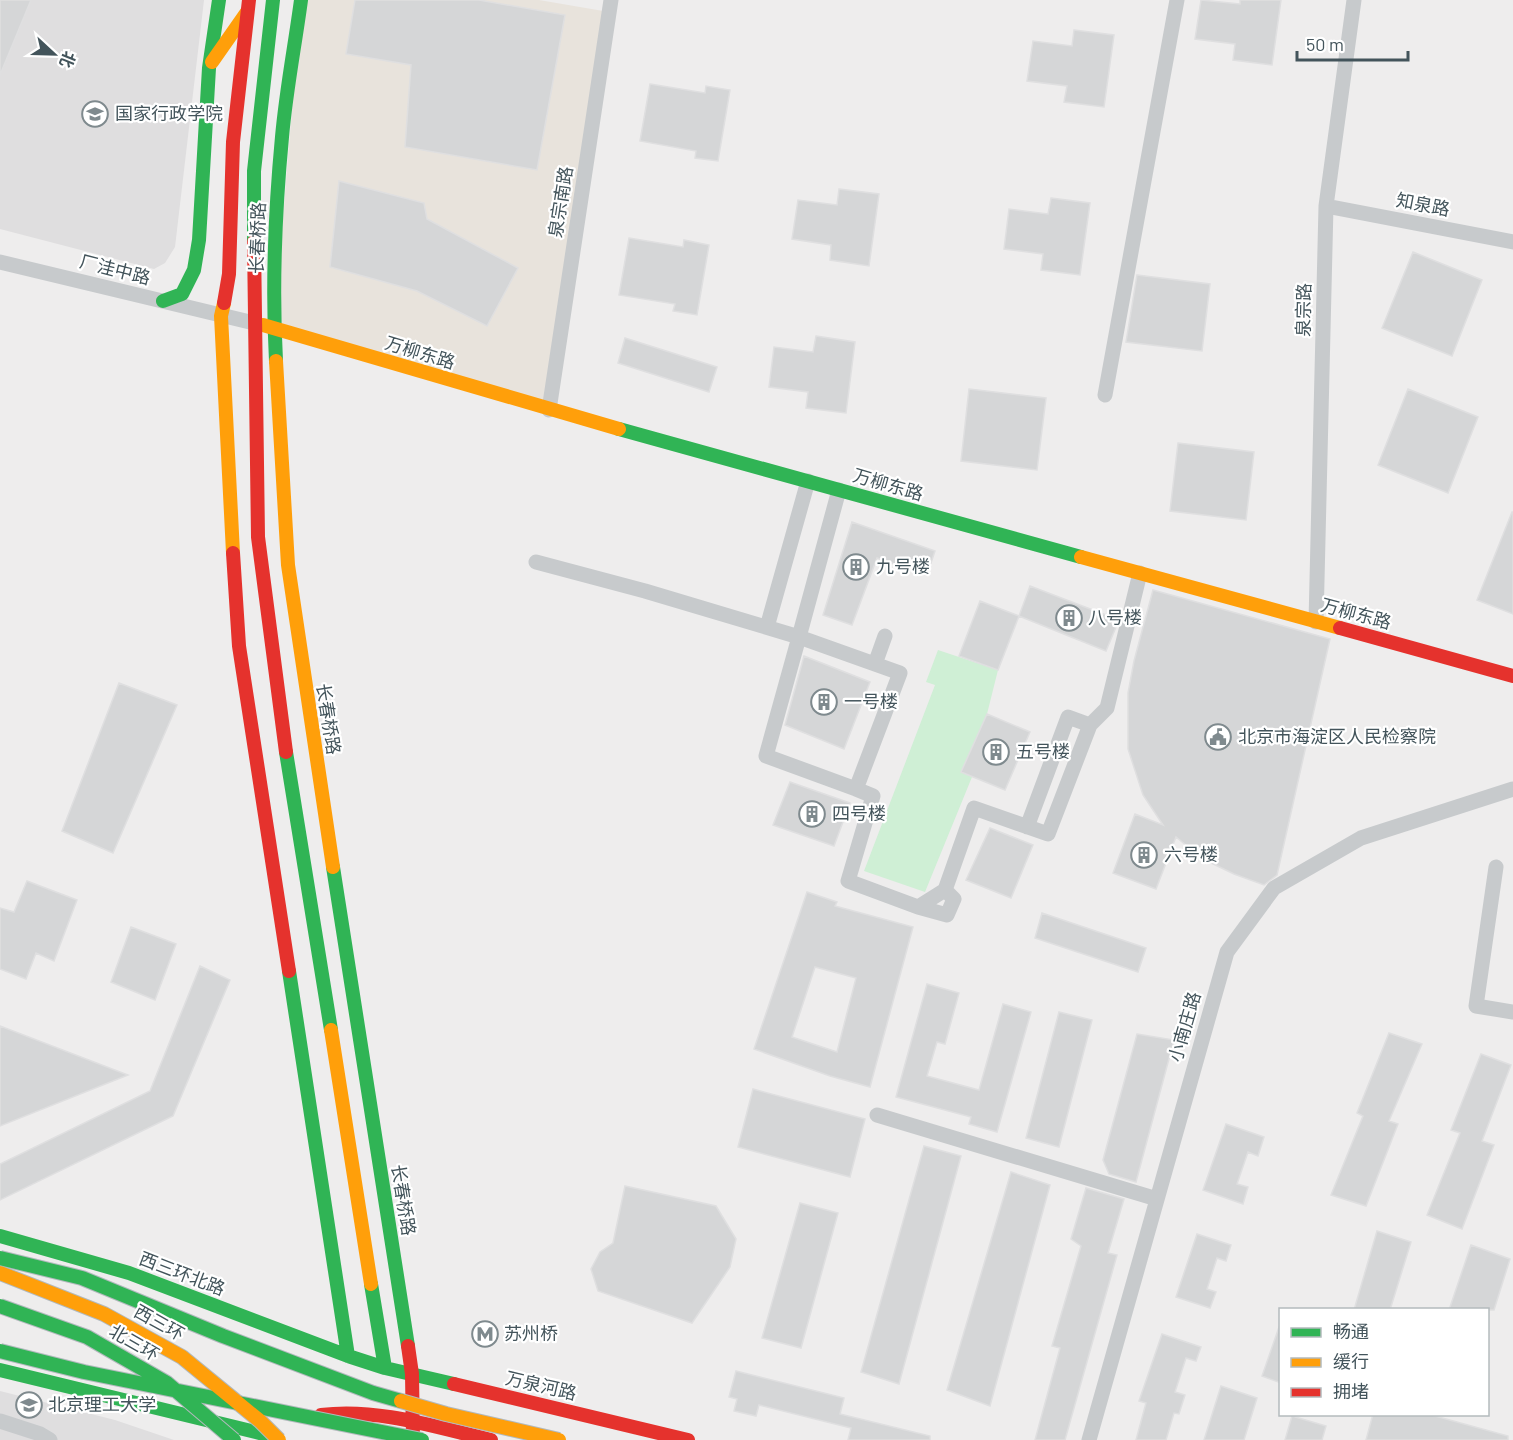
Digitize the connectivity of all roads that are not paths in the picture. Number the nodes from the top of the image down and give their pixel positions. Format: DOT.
graph roads {
  1 [pos="219,0"];
  2 [pos="273,0"];
  3 [pos="301,0"];
  4 [pos="611,0"];
  5 [pos="1177,0"];
  6 [pos="1354,0"];
  7 [pos="248,6"];
  8 [pos="209,68"];
  9 [pos="1326,206"];
  10 [pos="1513,242"];
  11 [pos="0,262"];
  12 [pos="163,302"];
  13 [pos="221,316"];
  14 [pos="254,323"];
  15 [pos="274,328"];
  16 [pos="1105,395"];
  17 [pos="549,410"];
  18 [pos="808,481"];
  19 [pos="839,490"];
  20 [pos="536,562"];
  21 [pos="1140,573"];
  22 [pos="1316,622"];
  23 [pos="766,627"];
  24 [pos="885,636"];
  25 [pos="799,637"];
  26 [pos="875,664"];
  27 [pos="303,673"];
  28 [pos="1513,676"];
  29 [pos="281,718"];
  30 [pos="1090,725"];
  31 [pos="856,789"];
  32 [pos="1513,789"];
  33 [pos="1027,827"];
  34 [pos="1496,867"];
  35 [pos="945,890"];
  36 [pos="918,907"];
  37 [pos="1513,1012"];
  38 [pos="304,1064"];
  39 [pos="877,1115"];
  40 [pos="298,1119"];
  41 [pos="1157,1199"];
  42 [pos="0,1236"];
  43 [pos="0,1258"];
  44 [pos="0,1273"];
  45 [pos="0,1306"];
  46 [pos="0,1350"];
  47 [pos="348,1356"];
  48 [pos="385,1368"];
  49 [pos="0,1370"];
  50 [pos="412,1374"];
  51 [pos="563,1410"];
  52 [pos="342,1411"];
  53 [pos="0,1420"];
  54 [pos="406,1421"];
  55 [pos="247,1430"];
  56 [pos="268,1437"];
  57 [pos="50,1440"];
  58 [pos="234,1440"];
  59 [pos="279,1440"];
  60 [pos="289,1440"];
  61 [pos="345,1440"];
  62 [pos="405,1440"];
  63 [pos="412,1440"];
  64 [pos="422,1440"];
  65 [pos="491,1440"];
  66 [pos="534,1440"];
  67 [pos="560,1440"];
  68 [pos="688,1440"];
  69 [pos="1089,1440"];
  1 -- 8 [label="main road"];
  2 -- 14 [label="main road, 长春桥路"];
  3 -- 15 [label="main road, 长春桥路"];
  4 -- 17 [label="street, 泉宗南路"];
  5 -- 16 [label="street"];
  6 -- 9 [label="street, 泉宗路"];
  7 -- 8 [label="main road"];
  7 -- 13 [label="main road, 长春桥路"];
  8 -- 12 [label="main road"];
  9 -- 10 [label="street, 知泉路"];
  9 -- 22 [label="street, 泉宗路"];
  11 -- 12 [label="street, 厂洼中路"];
  12 -- 13 [label="street, 厂洼中路"];
  13 -- 14 [label="street, 厂洼中路"];
  13 -- 38 [label="main road, 长春桥路"];
  14 -- 15 [label="main road, 万柳东路"];
  14 -- 29 [label="main road, 长春桥路"];
  15 -- 17 [label="main road, 万柳东路"];
  15 -- 27 [label="main road, 长春桥路"];
  17 -- 18 [label="main road, 万柳东路"];
  18 -- 19 [label="main road, 万柳东路"];
  18 -- 23 [label="street"];
  19 -- 21 [label="main road, 万柳东路"];
  19 -- 25 [label="street"];
  20 -- 23 [label="street"];
  21 -- 22 [label="main road, 万柳东路"];
  21 -- 30 [label="street"];
  22 -- 28 [label="main road, 万柳东路"];
  23 -- 25 [label="street"];
  24 -- 26 [label="street"];
  25 -- 26 [label="street"];
  25 -- 31 [label="street"];
  26 -- 31 [label="street"];
  27 -- 29 [label="main road"];
  27 -- 50 [label="main road, 长春桥路"];
  29 -- 48 [label="main road, 长春桥路"];
  30 -- 33 [label="street"];
  30 -- 33 [label="street"];
  31 -- 36 [label="street"];
  32 -- 41 [label="street, 小南庄路"];
  33 -- 35 [label="street"];
  34 -- 37 [label="street"];
  35 -- 36 [label="street"];
  35 -- 36 [label="street"];
  38 -- 40 [label="main road"];
  38 -- 47 [label="main road, 长春桥路"];
  39 -- 41 [label="street"];
  41 -- 69 [label="street, 小南庄路"];
  42 -- 47 [label="main road, 西三环北路"];
  43 -- 67 [label="main road, bridge"];
  44 -- 59 [label="main road, 西三环, bridge"];
  45 -- 58 [label="main road, 北三环, bridge"];
  46 -- 64 [label="main road, bridge"];
  47 -- 48 [label="main road, 西三环北路"];
  47 -- 52 [label="main road, 长春桥路"];
  48 -- 50 [label="main road, 万泉河路"];
  48 -- 54 [label="main road, 长春桥路"];
  49 -- 55 [label="main road"];
  50 -- 51 [label="main road, 万泉河路"];
  50 -- 54 [label="main road, 长春桥路"];
  51 -- 66 [label="main road"];
  51 -- 68 [label="main road, 万泉河路"];
  52 -- 54 [label="main road"];
  52 -- 55 [label="main road"];
  52 -- 61 [label="main road, 长春桥路"];
  53 -- 57 [label="street"];
  54 -- 62 [label="main road"];
  54 -- 63 [label="main road, 长春桥路"];
  54 -- 65 [label="main road"];
  55 -- 56 [label="main road"];
  56 -- 60 [label="main road"];
}
